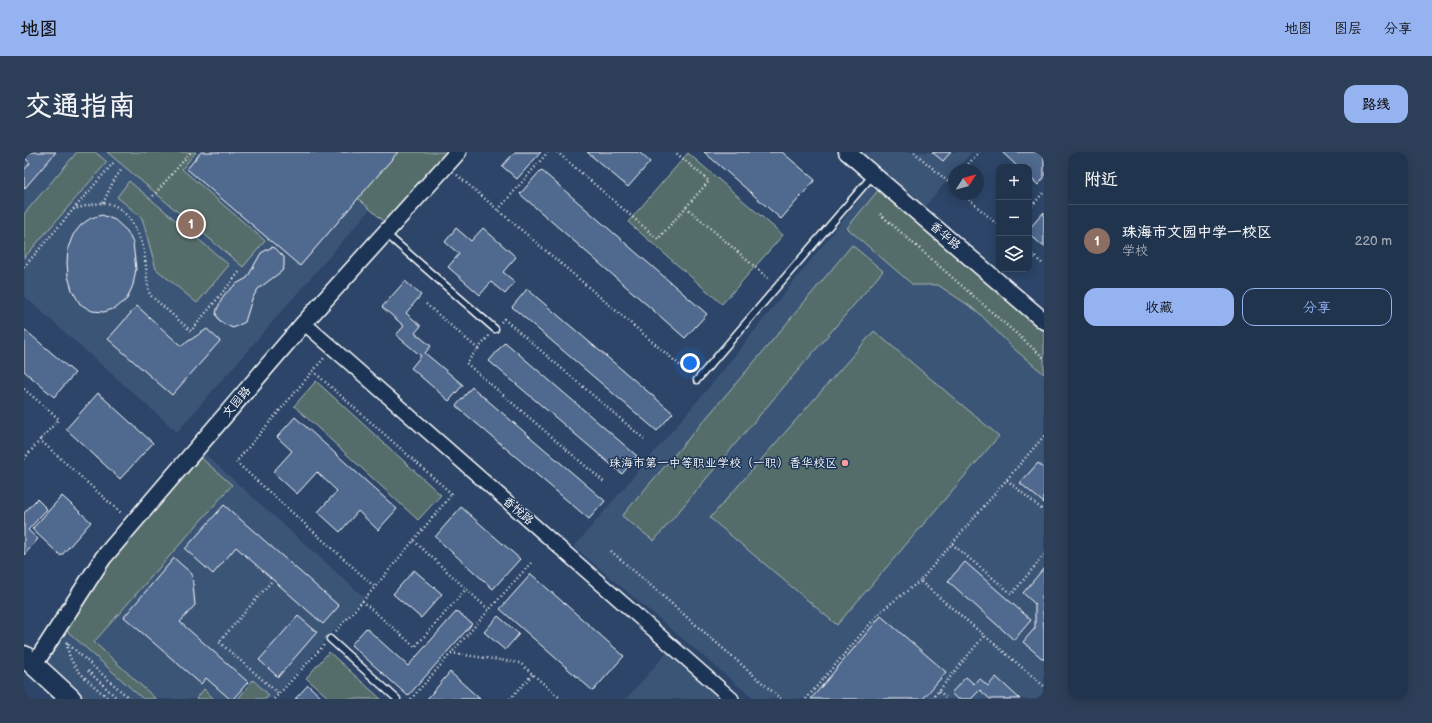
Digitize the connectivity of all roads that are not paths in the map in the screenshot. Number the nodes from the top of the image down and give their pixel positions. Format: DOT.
graph roads {
  1 [pos="458,152"];
  2 [pos="847,152"];
  3 [pos="873,174"];
  4 [pos="385,233"];
  5 [pos="1044,320"];
  6 [pos="304,323"];
  7 [pos="495,329"];
  8 [pos="697,380"];
  9 [pos="330,639"];
  10 [pos="29,661"];
  11 [pos="71,699"];
  12 [pos="397,699"];
  13 [pos="732,699"];
  1 -- 4 [label="street, 文园路"];
  2 -- 3 [label="street, 香华路"];
  3 -- 5 [label="street, 香华路"];
  3 -- 8 [label="lane"];
  4 -- 6 [label="street, 文园路"];
  4 -- 7 [label="lane"];
  6 -- 10 [label="street, 文园路"];
  6 -- 13 [label="street, 香悅路"];
  9 -- 12 [label="lane"];
  10 -- 11 [label="main road"];
}
